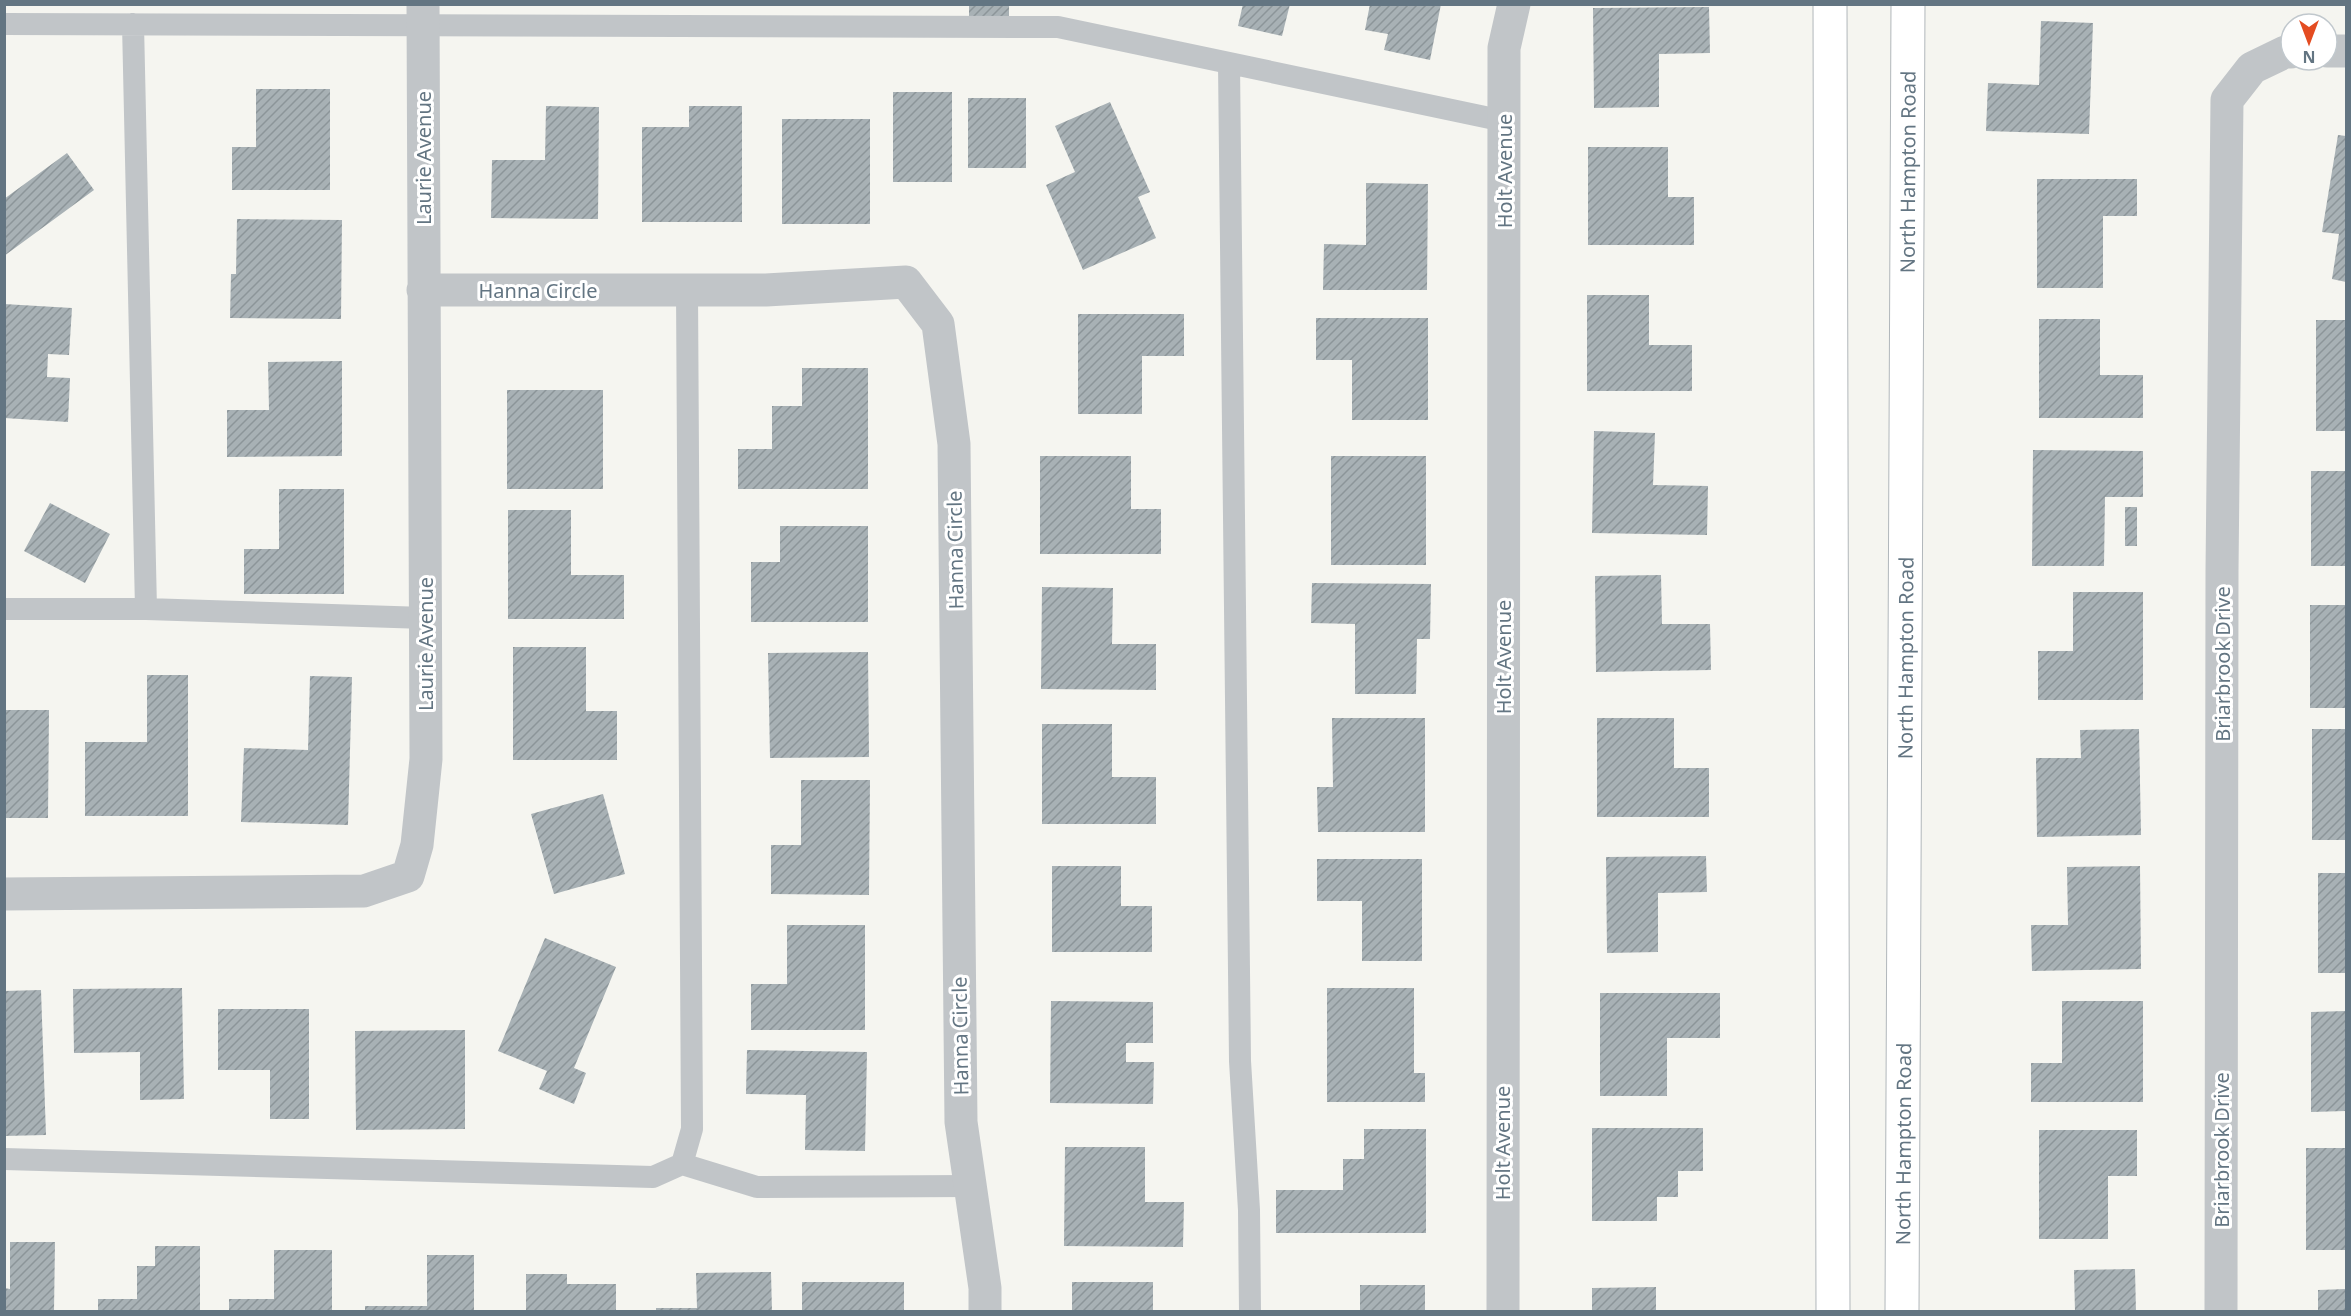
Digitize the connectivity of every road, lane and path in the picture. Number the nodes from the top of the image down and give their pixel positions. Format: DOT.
graph roads {
  1 [pos="1514,4"];
  2 [pos="1830,4"];
  3 [pos="1908,4"];
  4 [pos="423,14"];
  5 [pos="4,24"];
  6 [pos="133,24"];
  7 [pos="2279,55"];
  8 [pos="1229,64"];
  9 [pos="1504,121"];
  10 [pos="423,290"];
  11 [pos="687,290"];
  12 [pos="4,609"];
  13 [pos="146,609"];
  14 [pos="425,618"];
  15 [pos="4,894"];
  16 [pos="4,1159"];
  17 [pos="682,1164"];
  18 [pos="970,1186"];
  19 [pos="986,1311"];
  20 [pos="1250,1311"];
  21 [pos="1503,1311"];
  22 [pos="1833,1311"];
  23 [pos="1902,1311"];
  24 [pos="2221,1311"];
  1 -- 9 [label="street, Holt Avenue"];
  2 -- 22 [label="main road"];
  3 -- 23 [label="main road, North Hampton Road"];
  4 -- 6 [label="lane"];
  4 -- 8 [label="lane"];
  4 -- 10 [label="street, Laurie Avenue"];
  5 -- 6 [label="lane"];
  6 -- 13 [label="lane"];
  7 -- 24 [label="street, Briarbrook Drive"];
  8 -- 9 [label="lane"];
  8 -- 20 [label="lane"];
  9 -- 21 [label="street, Holt Avenue"];
  10 -- 11 [label="street, Hanna Circle"];
  10 -- 14 [label="street, Laurie Avenue"];
  11 -- 17 [label="lane"];
  11 -- 18 [label="street, Hanna Circle"];
  12 -- 13 [label="lane"];
  13 -- 14 [label="lane"];
  14 -- 15 [label="street, Laurie Avenue"];
  16 -- 17 [label="lane"];
  17 -- 18 [label="lane"];
  18 -- 19 [label="street, Hanna Circle"];
}
